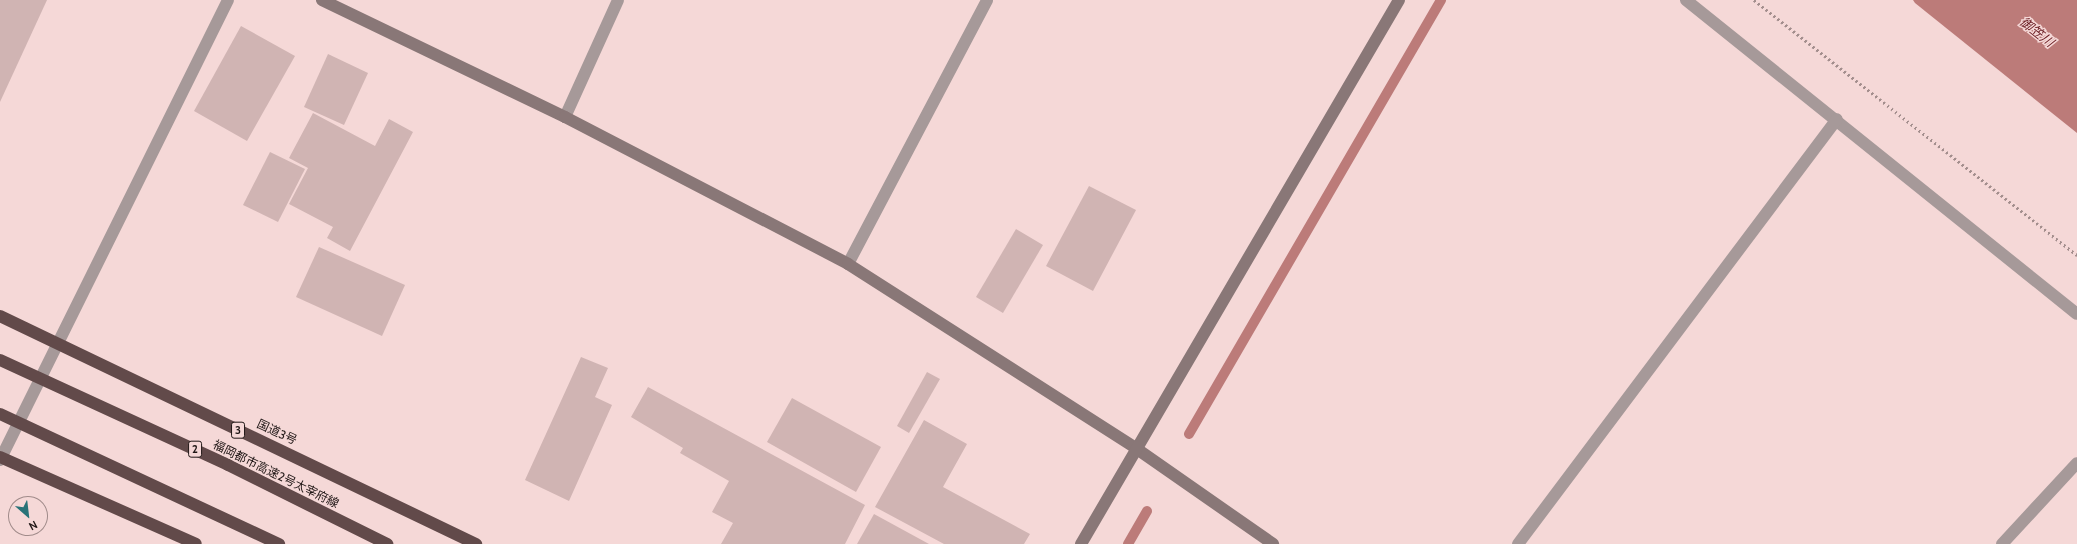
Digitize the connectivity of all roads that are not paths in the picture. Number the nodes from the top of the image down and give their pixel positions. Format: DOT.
graph roads {
  1 [pos="228,0"];
  2 [pos="322,0"];
  3 [pos="618,0"];
  4 [pos="987,0"];
  5 [pos="1399,0"];
  6 [pos="1686,0"];
  7 [pos="564,117"];
  8 [pos="1837,119"];
  9 [pos="848,264"];
  10 [pos="2077,314"];
  11 [pos="0,316"];
  12 [pos="57,344"];
  13 [pos="0,360"];
  14 [pos="0,414"];
  15 [pos="1137,449"];
  16 [pos="0,458"];
  17 [pos="2077,463"];
  18 [pos="196,544"];
  19 [pos="279,544"];
  20 [pos="387,544"];
  21 [pos="476,544"];
  22 [pos="1081,544"];
  23 [pos="1273,544"];
  24 [pos="1518,544"];
  25 [pos="2002,544"];
  1 -- 12 [label="street"];
  2 -- 7 [label="street"];
  3 -- 7 [label="street"];
  4 -- 9 [label="street"];
  5 -- 15 [label="street"];
  6 -- 8 [label="street"];
  7 -- 9 [label="street"];
  8 -- 10 [label="street"];
  8 -- 24 [label="street"];
  9 -- 15 [label="street"];
  11 -- 12 [label="highway, 国道3号 / 3"];
  12 -- 16 [label="street"];
  12 -- 21 [label="highway, 国道3号 / 3"];
  13 -- 20 [label="highway, 福岡都市高速2号太宰府線 / 2"];
  14 -- 19 [label="highway"];
  15 -- 22 [label="street"];
  15 -- 23 [label="street"];
  16 -- 18 [label="highway"];
  17 -- 25 [label="street"];
}
